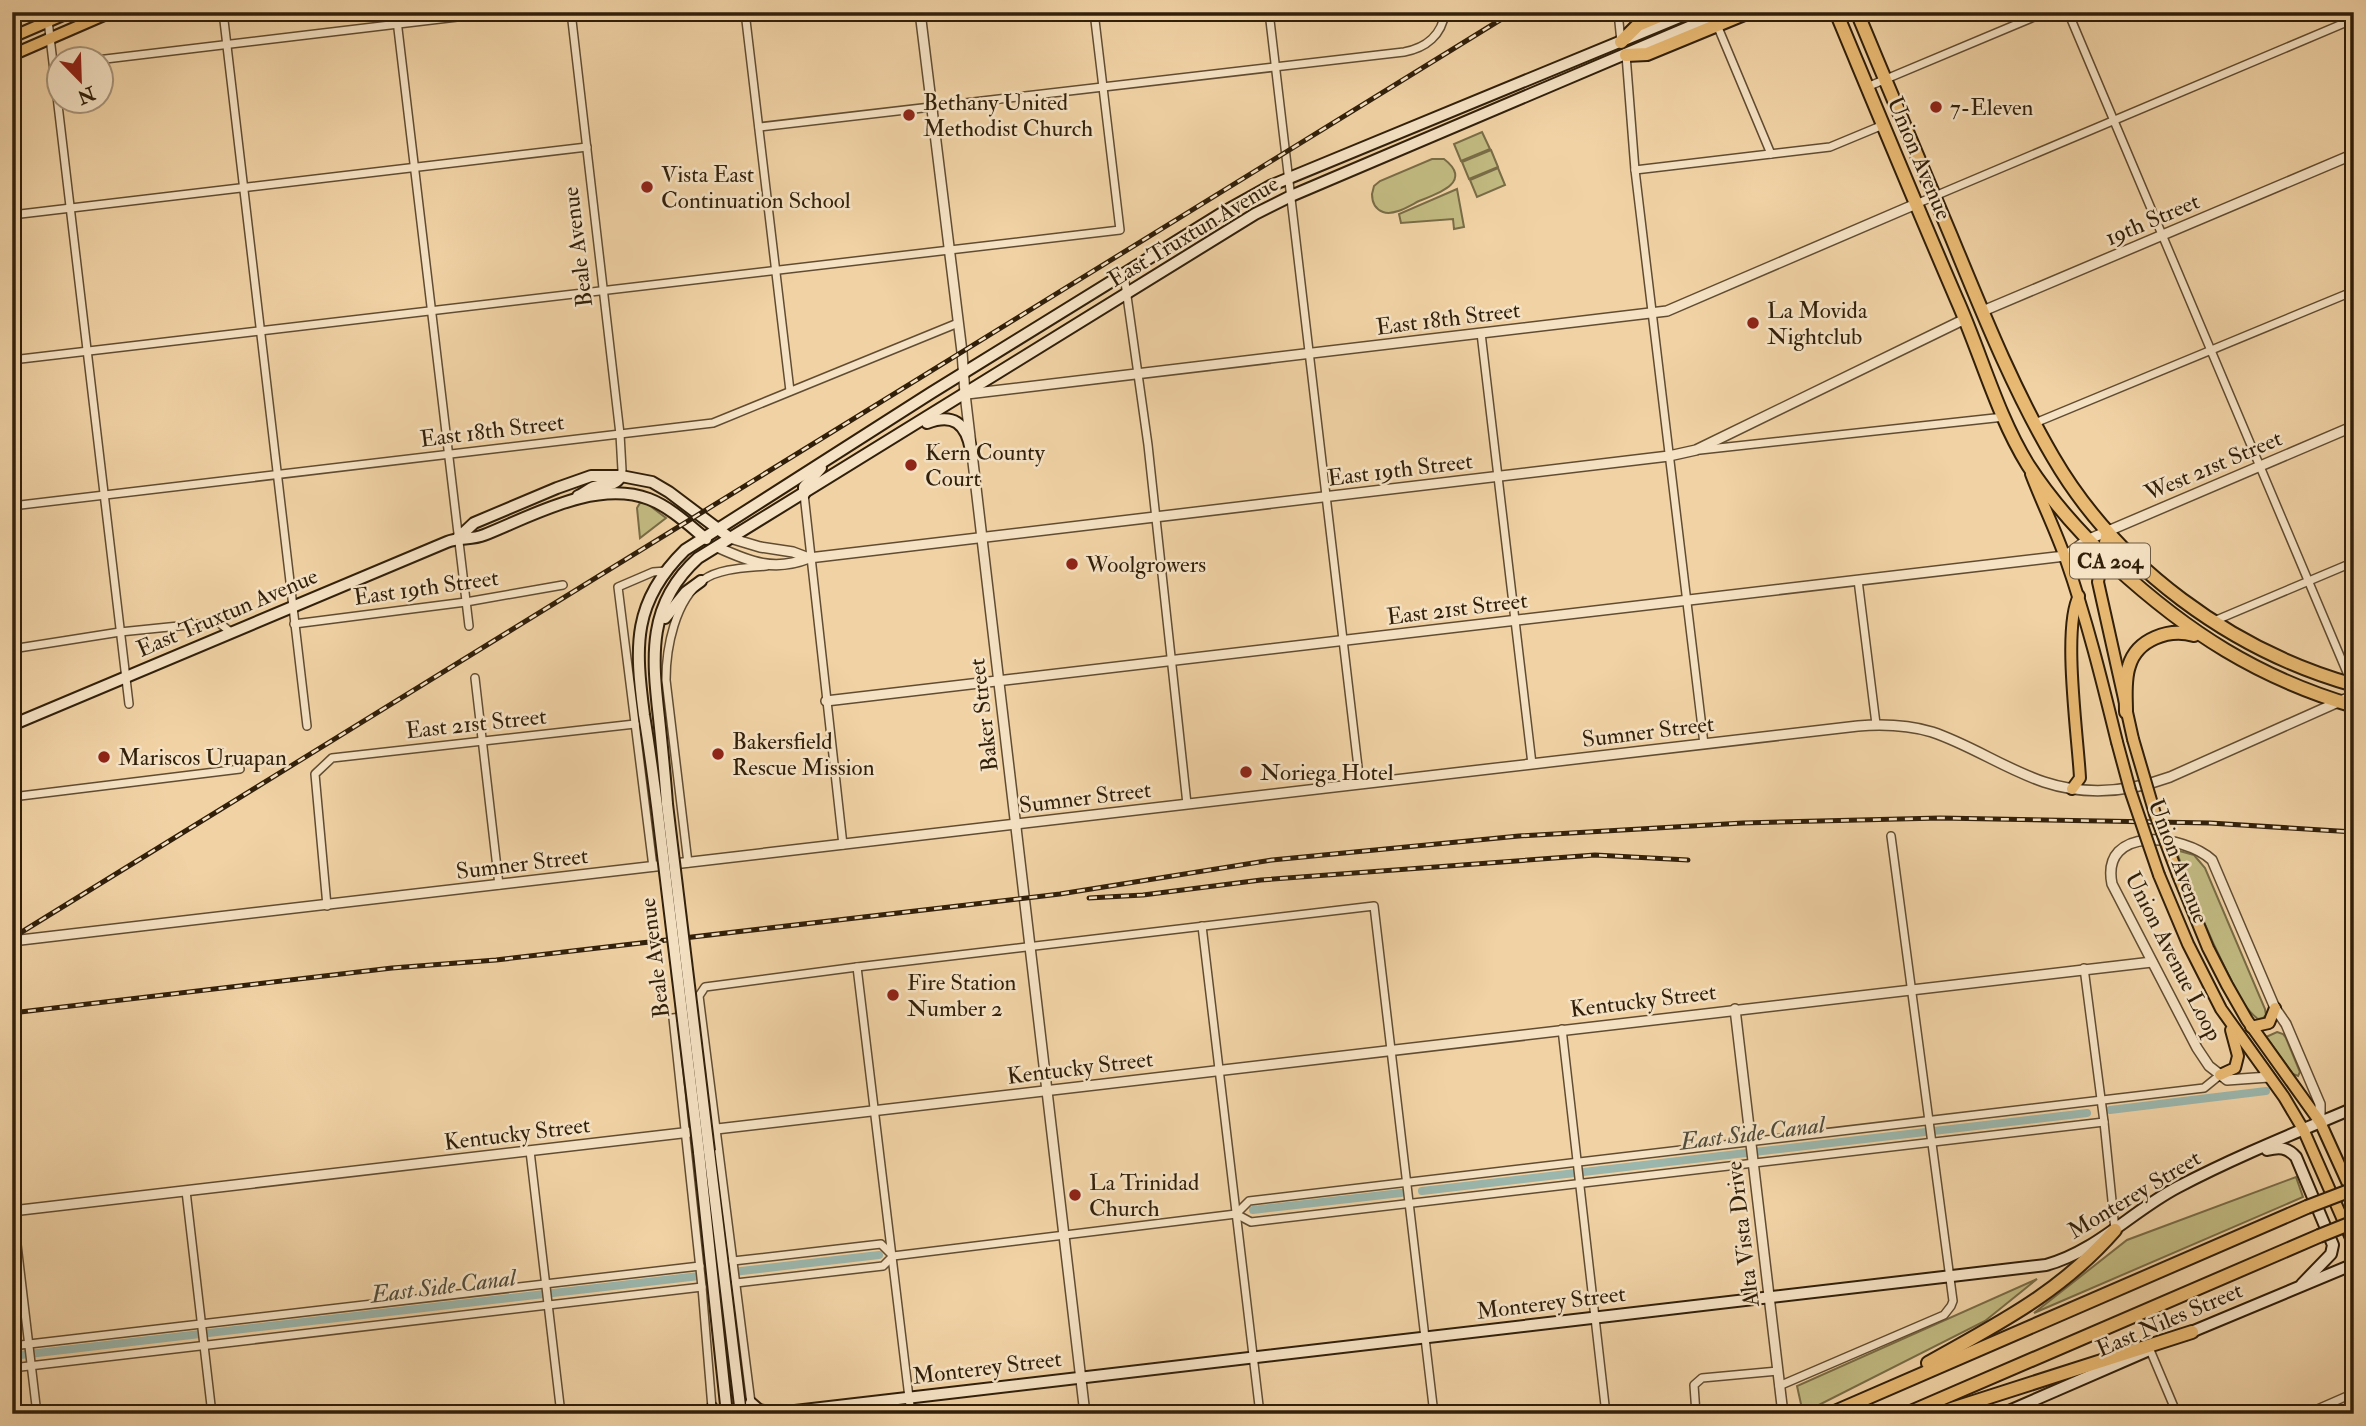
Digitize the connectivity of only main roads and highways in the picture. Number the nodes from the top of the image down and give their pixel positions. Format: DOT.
graph roads {
  1 [pos="70,12"];
  2 [pos="111,12"];
  3 [pos="1692,12"];
  4 [pos="1724,12"];
  5 [pos="1749,12"];
  6 [pos="1836,12"];
  7 [pos="1857,12"];
  8 [pos="47,17"];
  9 [pos="1670,17"];
  10 [pos="12,37"];
  11 [pos="1621,42"];
  12 [pos="12,55"];
  13 [pos="1626,55"];
  14 [pos="1568,79"];
  15 [pos="1452,111"];
  16 [pos="1458,125"];
  17 [pos="902,434"];
  18 [pos="971,450"];
  19 [pos="835,453"];
  20 [pos="2028,465"];
  21 [pos="621,476"];
  22 [pos="804,494"];
  23 [pos="572,500"];
  24 [pos="717,527"];
  25 [pos="2108,531"];
  26 [pos="703,536"];
  27 [pos="458,538"];
  28 [pos="730,538"];
  29 [pos="717,547"];
  30 [pos="2102,554"];
  31 [pos="701,581"];
  32 [pos="2079,596"];
  33 [pos="656,632"];
  34 [pos="2202,638"];
  35 [pos="2353,688"];
  36 [pos="2354,706"];
  37 [pos="2126,712"];
  38 [pos="12,725"];
  39 [pos="2072,789"];
  40 [pos="662,805"];
  41 [pos="2275,1008"];
  42 [pos="2229,1020"];
  43 [pos="2251,1027"];
  44 [pos="2220,1075"];
  45 [pos="2354,1108"];
  46 [pos="2320,1122"];
  47 [pos="2303,1129"];
  48 [pos="704,1152"];
  49 [pos="2241,1157"];
  50 [pos="2354,1189"];
  51 [pos="2354,1197"];
  52 [pos="2354,1222"];
  53 [pos="2115,1230"];
  54 [pos="2354,1245"];
  55 [pos="2354,1264"];
  56 [pos="2300,1286"];
  57 [pos="2192,1332"];
  58 [pos="1867,1397"];
  59 [pos="751,1403"];
  60 [pos="775,1413"];
  61 [pos="727,1414"];
  62 [pos="743,1414"];
  63 [pos="769,1414"];
  64 [pos="1830,1414"];
  65 [pos="1906,1414"];
  66 [pos="1936,1414"];
  67 [pos="2002,1414"];
  1 -- 8 [label="main road"];
  2 -- 12 [label="main road"];
  3 -- 9 [label="main road"];
  4 -- 13 [label="main road, East Truxtun Avenue"];
  5 -- 13 [label="highway"];
  6 -- 20 [label="highway, Union Avenue / CA 204"];
  7 -- 25 [label="highway, Union Avenue / CA 204"];
  8 -- 10 [label="main road"];
  9 -- 11 [label="highway"];
  9 -- 13 [label="main road"];
  11 -- 14 [label="main road"];
  11 -- 15 [label="main road, East Truxtun Avenue"];
  13 -- 14 [label="main road, East Truxtun Avenue"];
  14 -- 16 [label="main road, East Truxtun Avenue"];
  15 -- 16 [label="main road"];
  15 -- 19 [label="main road, East Truxtun Avenue"];
  16 -- 17 [label="main road, East Truxtun Avenue"];
  17 -- 18 [label="main road"];
  17 -- 22 [label="main road, East Truxtun Avenue"];
  19 -- 22 [label="main road"];
  19 -- 24 [label="main road, East Truxtun Avenue"];
  20 -- 30 [label="highway, CA 204"];
  20 -- 32 [label="main road, Union Avenue"];
  21 -- 23 [label="main road"];
  21 -- 24 [label="main road, East Truxtun Avenue"];
  21 -- 27 [label="main road, East Truxtun Avenue"];
  22 -- 28 [label="main road, East Truxtun Avenue"];
  23 -- 26 [label="main road, East Truxtun Avenue"];
  23 -- 27 [label="main road, East Truxtun Avenue"];
  24 -- 26 [label="main road, Beale Avenue"];
  24 -- 28 [label="main road, East Truxtun Avenue"];
  25 -- 30 [label="main road, Union Avenue"];
  25 -- 35 [label="highway, CA 204"];
  26 -- 29 [label="main road, East Truxtun Avenue"];
  26 -- 40 [label="main road, Beale Avenue"];
  27 -- 38 [label="main road, East Truxtun Avenue"];
  28 -- 29 [label="main road, Beale Avenue"];
  29 -- 33 [label="main road, Beale Avenue"];
  30 -- 34 [label="highway, CA 204"];
  30 -- 37 [label="main road, Union Avenue"];
  31 -- 33 [label="main road"];
  32 -- 39 [label="main road"];
  32 -- 42 [label="main road, Union Avenue, bridge"];
  33 -- 40 [label="main road, Beale Avenue"];
  34 -- 36 [label="highway, CA 204"];
  34 -- 37 [label="highway"];
  37 -- 43 [label="main road, Union Avenue, bridge"];
  40 -- 48 [label="main road, Beale Avenue, bridge"];
  41 -- 43 [label="main road"];
  42 -- 44 [label="main road"];
  42 -- 47 [label="main road, Union Avenue"];
  43 -- 46 [label="main road, Union Avenue"];
  45 -- 46 [label="main road, Monterey Street"];
  46 -- 47 [label="main road, Monterey Street"];
  46 -- 51 [label="main road, Union Avenue"];
  47 -- 49 [label="main road, Monterey Street"];
  47 -- 54 [label="main road, Union Avenue"];
  48 -- 61 [label="main road, Beale Avenue"];
  48 -- 62 [label="main road, Beale Avenue"];
  49 -- 53 [label="main road, Monterey Street"];
  49 -- 56 [label="main road"];
  50 -- 58 [label="highway, bridge"];
  52 -- 65 [label="highway, bridge"];
  53 -- 58 [label="highway"];
  53 -- 60 [label="main road, Monterey Street"];
  55 -- 56 [label="main road, East Niles Street"];
  56 -- 57 [label="main road, East Niles Street"];
  57 -- 66 [label="highway"];
  57 -- 67 [label="main road, East Niles Street"];
  58 -- 64 [label="highway"];
  59 -- 60 [label="main road"];
  60 -- 63 [label="main road, Monterey Street"];
}
